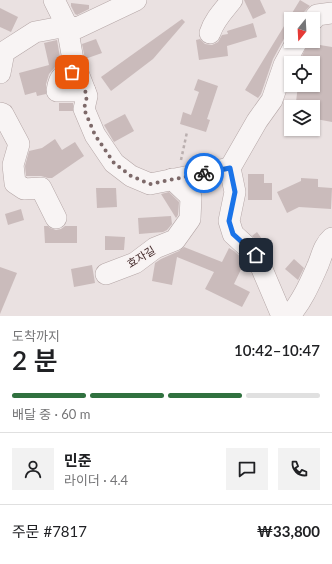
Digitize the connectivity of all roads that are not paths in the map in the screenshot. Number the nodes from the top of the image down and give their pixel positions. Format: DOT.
graph roads {
  1 [pos="54,0"];
  2 [pos="136,0"];
  3 [pos="232,0"];
  4 [pos="332,13"];
  5 [pos="320,15"];
  6 [pos="67,26"];
  7 [pos="210,33"];
  8 [pos="293,48"];
  9 [pos="0,73"];
  10 [pos="0,113"];
  11 [pos="230,168"];
  12 [pos="175,179"];
  13 [pos="56,218"];
  14 [pos="332,238"];
  15 [pos="106,274"];
  16 [pos="282,316"];
  17 [pos="289,316"];
  1 -- 6 [label="street"];
  2 -- 6 [label="street"];
  3 -- 7 [label="street"];
  4 -- 5 [label="street"];
  6 -- 9 [label="street"];
  6 -- 12 [label="street"];
  8 -- 11 [label="street"];
  10 -- 13 [label="street"];
  11 -- 12 [label="street"];
  11 -- 16 [label="street"];
  12 -- 15 [label="street, 효자길"];
  14 -- 17 [label="street"];
}
